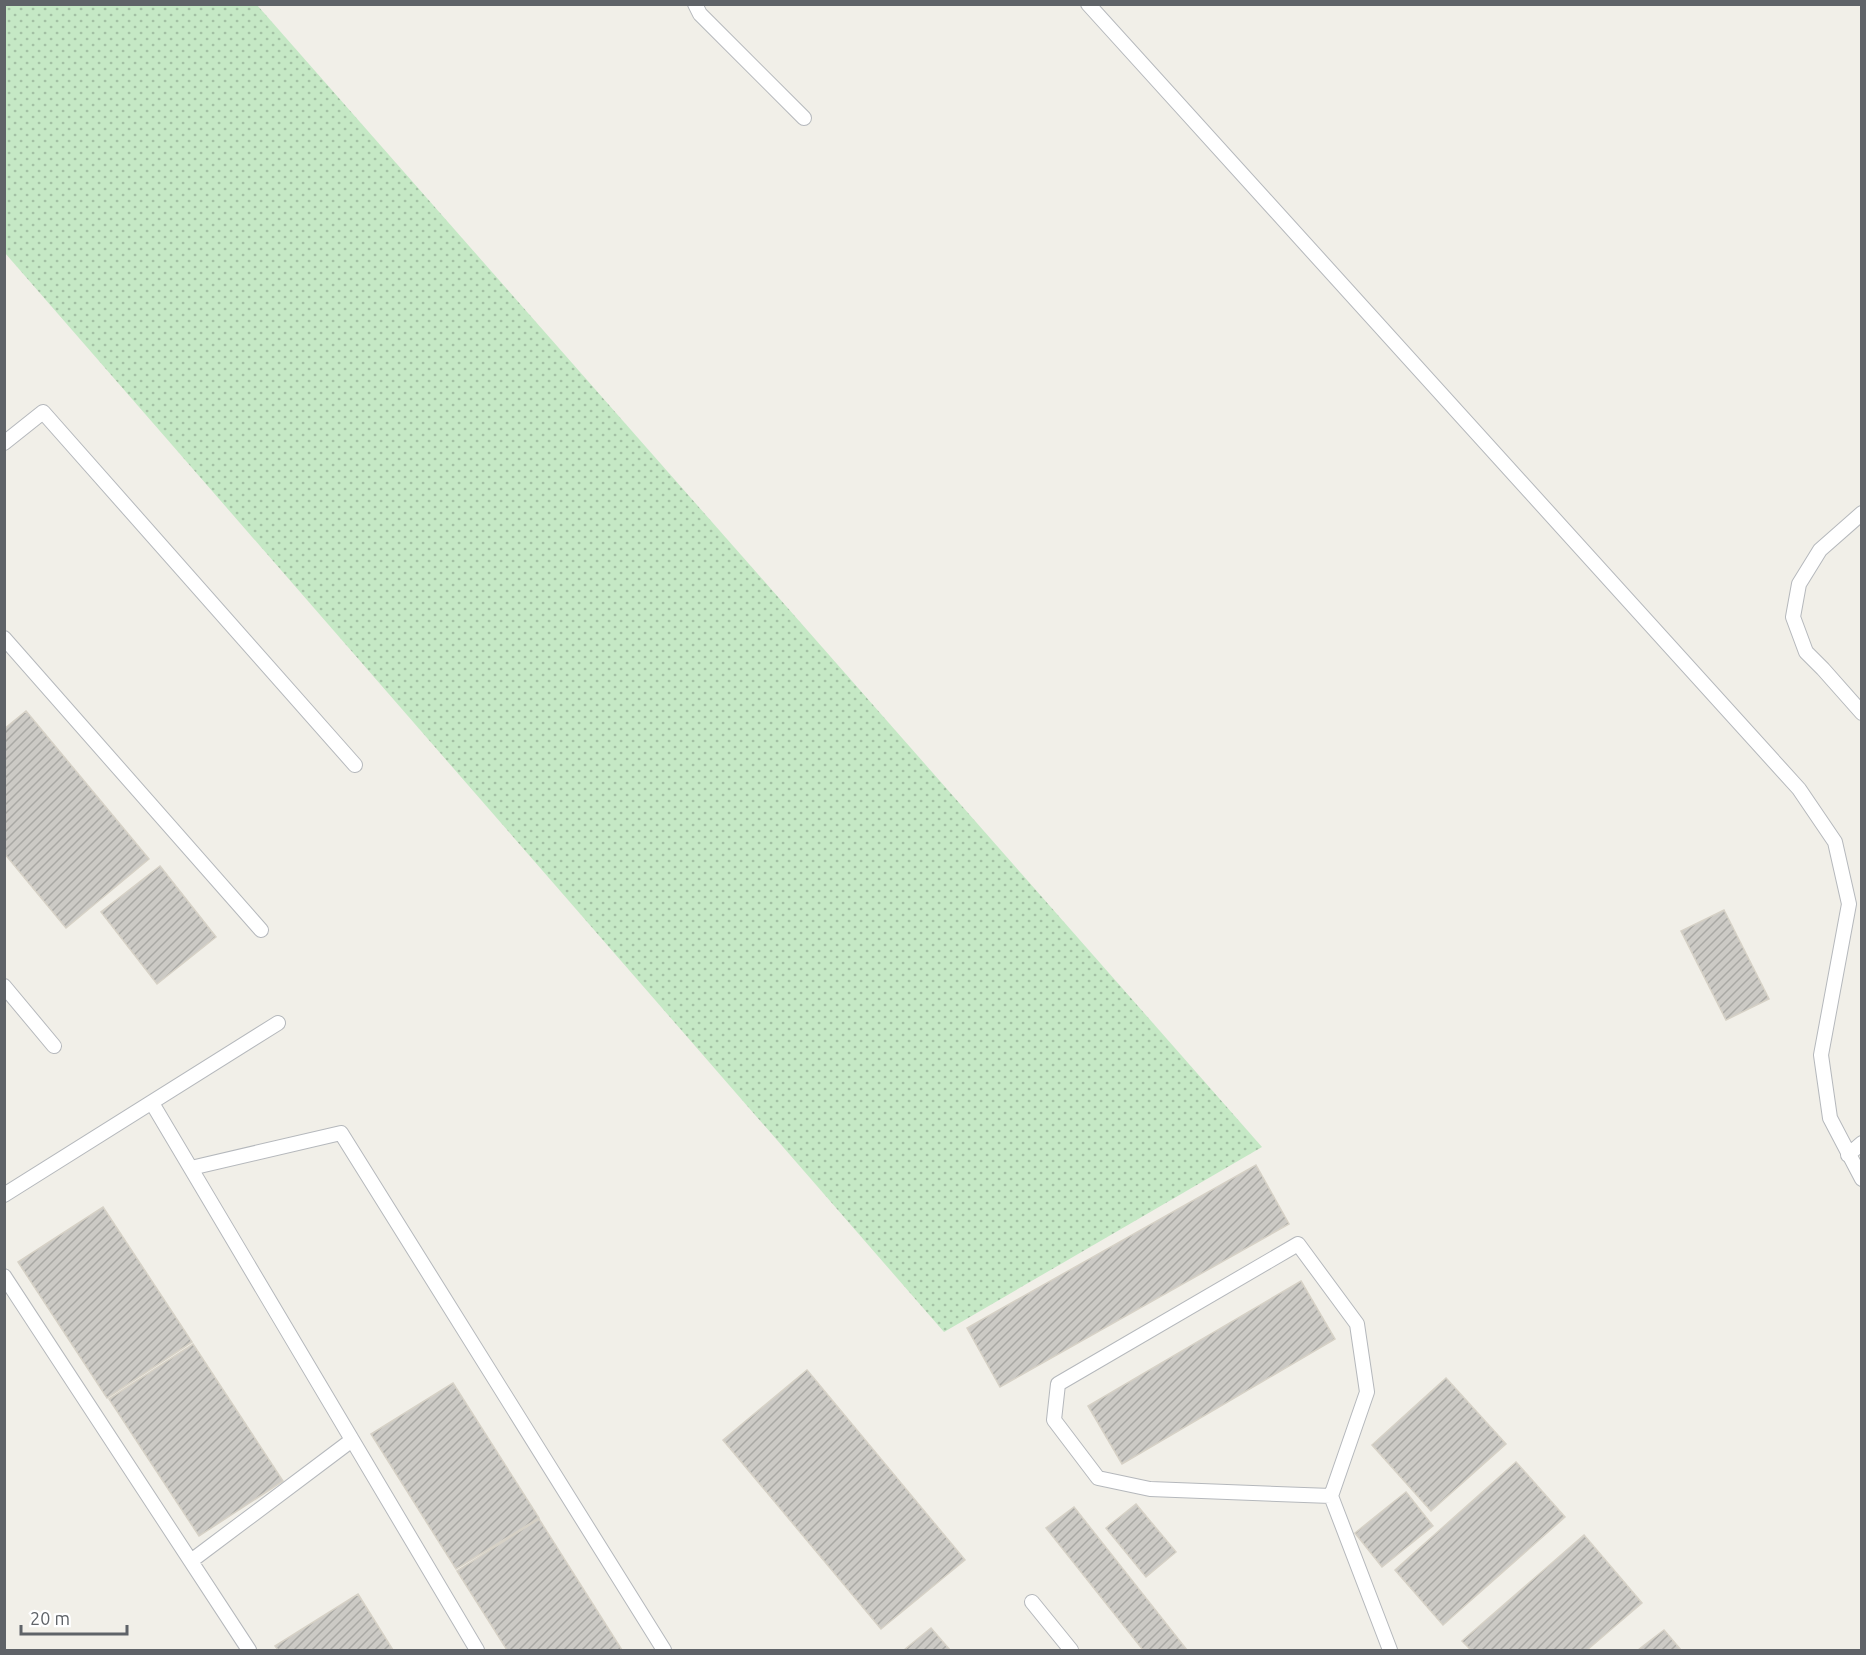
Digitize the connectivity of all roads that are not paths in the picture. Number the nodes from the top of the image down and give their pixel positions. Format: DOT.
graph roads {
  1 [pos="695,4"];
  2 [pos="1088,4"];
  3 [pos="804,118"];
  4 [pos="4,443"];
  5 [pos="1862,513"];
  6 [pos="4,638"];
  7 [pos="1862,712"];
  8 [pos="355,765"];
  9 [pos="261,930"];
  10 [pos="4,986"];
  11 [pos="278,1023"];
  12 [pos="54,1046"];
  13 [pos="152,1103"];
  14 [pos="1862,1143"];
  15 [pos="1848,1155"];
  16 [pos="191,1168"];
  17 [pos="1862,1179"];
  18 [pos="4,1196"];
  19 [pos="4,1276"];
  20 [pos="352,1440"];
  21 [pos="1331,1496"];
  22 [pos="191,1561"];
  23 [pos="1032,1602"];
  24 [pos="249,1650"];
  25 [pos="477,1650"];
  26 [pos="664,1650"];
  27 [pos="1071,1650"];
  28 [pos="1390,1650"];
  1 -- 3 [label="lane"];
  2 -- 15 [label="lane"];
  4 -- 8 [label="lane"];
  5 -- 7 [label="lane"];
  6 -- 9 [label="lane"];
  10 -- 12 [label="lane"];
  11 -- 13 [label="lane"];
  13 -- 16 [label="lane"];
  13 -- 18 [label="lane"];
  14 -- 15 [label="lane"];
  15 -- 17 [label="lane"];
  16 -- 20 [label="lane"];
  16 -- 26 [label="lane"];
  19 -- 22 [label="lane"];
  20 -- 22 [label="lane"];
  20 -- 25 [label="lane"];
  21 -- 21 [label="lane"];
  21 -- 28 [label="lane"];
  22 -- 24 [label="lane"];
  23 -- 27 [label="lane"];
}
